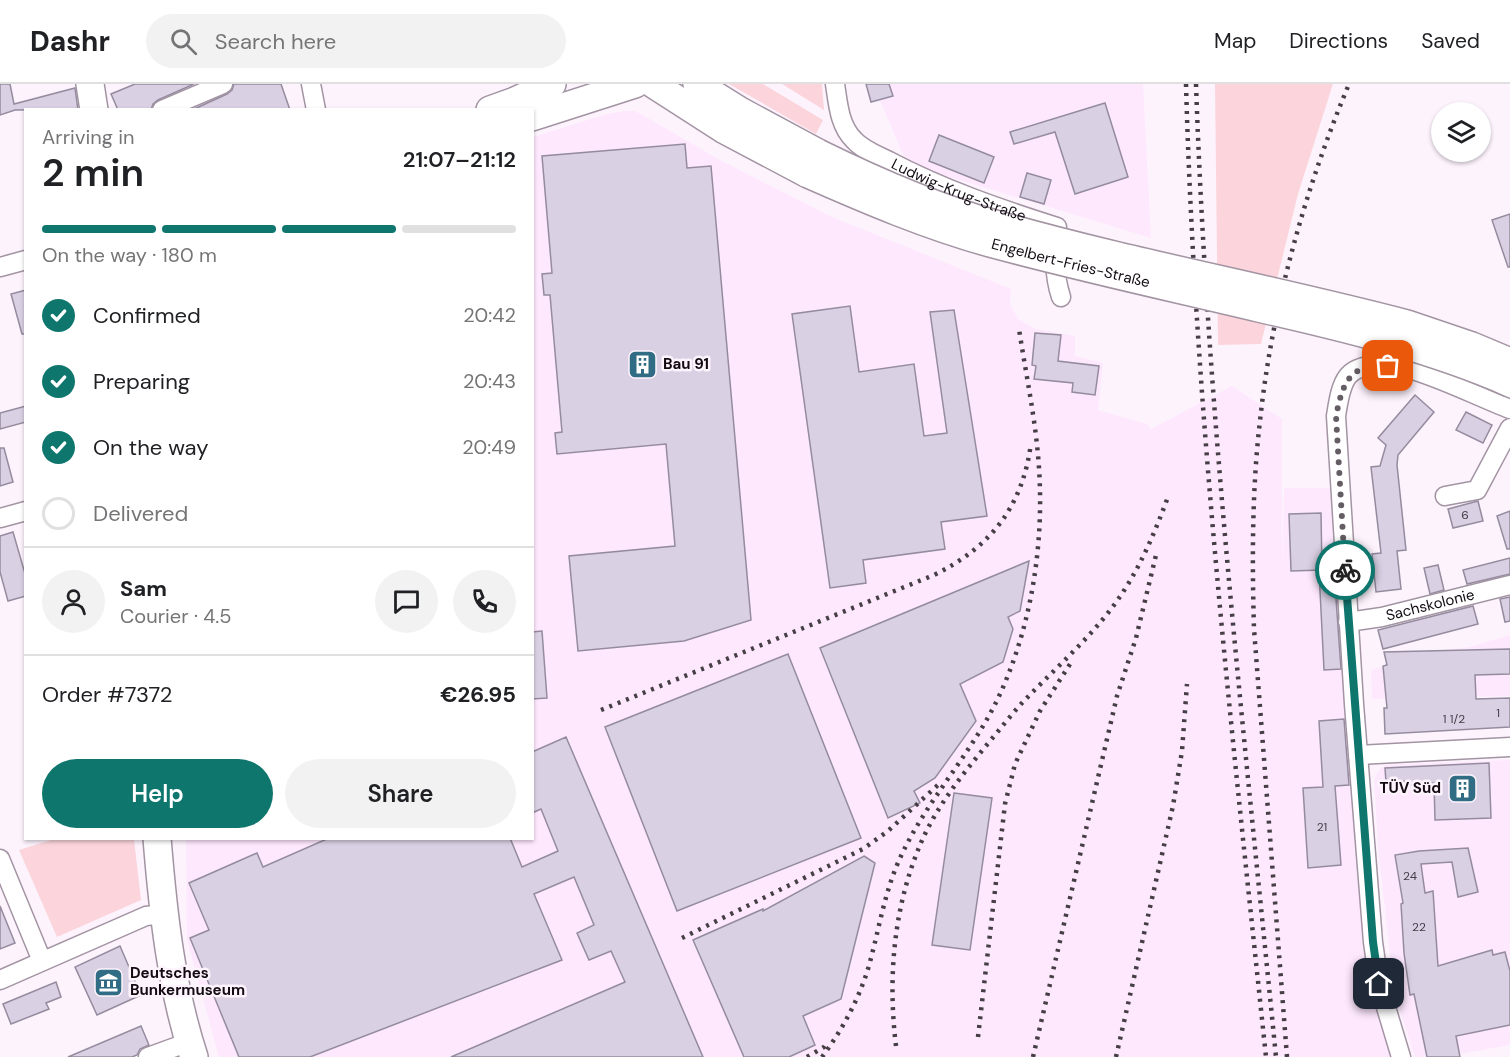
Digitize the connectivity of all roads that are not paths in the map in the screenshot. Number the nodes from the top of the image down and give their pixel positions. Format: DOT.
graph roads {
  1 [pos="90,84"];
  2 [pos="223,84"];
  3 [pos="310,84"];
  4 [pos="552,84"];
  5 [pos="635,84"];
  6 [pos="653,84"];
  7 [pos="697,84"];
  8 [pos="835,84"];
  9 [pos="94,108"];
  10 [pos="167,108"];
  11 [pos="316,108"];
  12 [pos="496,108"];
  13 [pos="534,116"];
  14 [pos="813,164"];
  15 [pos="24,261"];
  16 [pos="0,267"];
  17 [pos="1061,297"];
  18 [pos="1510,362"];
  19 [pos="1510,382"];
  20 [pos="1510,409"];
  21 [pos="1510,428"];
  22 [pos="1445,496"];
  23 [pos="24,512"];
  24 [pos="0,518"];
  25 [pos="1510,585"];
  26 [pos="1348,622"];
  27 [pos="1510,747"];
  28 [pos="1358,755"];
  29 [pos="157,840"];
  30 [pos="0,859"];
  31 [pos="164,914"];
  32 [pos="42,961"];
  33 [pos="0,980"];
  34 [pos="192,1050"];
  35 [pos="148,1057"];
  36 [pos="1401,1057"];
  1 -- 9 [label="main road"];
  2 -- 10 [label="street"];
  3 -- 11 [label="street"];
  4 -- 12 [label="main road"];
  5 -- 13 [label="main road"];
  6 -- 14 [label="main road, Engelbert-Fries-Straße"];
  7 -- 14 [label="main road, Engelbert-Fries-Straße"];
  8 -- 17 [label="street, Ludwig-Krug-Straße"];
  14 -- 18 [label="main road, Engelbert-Fries-Straße, bridge"];
  14 -- 19 [label="main road, Engelbert-Fries-Straße, bridge"];
  15 -- 16 [label="street"];
  20 -- 26 [label="street"];
  21 -- 22 [label="street"];
  23 -- 24 [label="street"];
  25 -- 26 [label="street, Sachskolonie"];
  26 -- 28 [label="street"];
  27 -- 28 [label="street"];
  28 -- 36 [label="street"];
  29 -- 31 [label="main road"];
  30 -- 32 [label="street"];
  31 -- 32 [label="street"];
  31 -- 34 [label="main road"];
  32 -- 33 [label="street"];
  34 -- 35 [label="street"];
}
